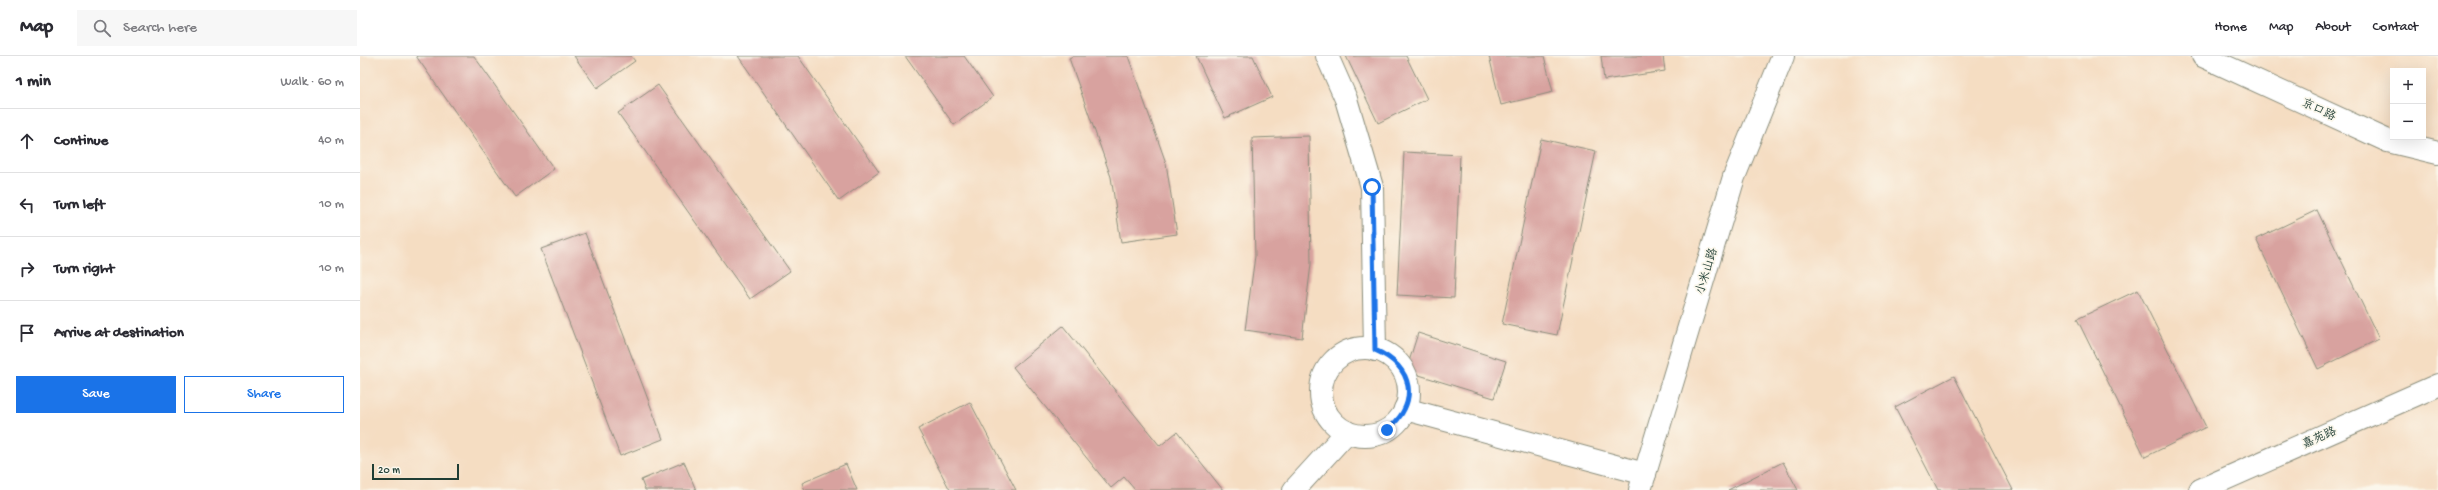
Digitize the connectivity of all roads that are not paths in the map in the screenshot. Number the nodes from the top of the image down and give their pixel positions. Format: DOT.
graph roads {
  1 [pos="1326,56"];
  2 [pos="1783,56"];
  3 [pos="2203,56"];
  4 [pos="2438,153"];
  5 [pos="1375,350"];
  6 [pos="2438,385"];
  7 [pos="1406,409"];
  8 [pos="1347,432"];
  9 [pos="1642,482"];
  10 [pos="1294,490"];
  11 [pos="2200,490"];
  1 -- 5 [label="street"];
  2 -- 9 [label="street, 小米山路"];
  3 -- 4 [label="street, 京口路"];
  5 -- 7 [label="street"];
  5 -- 8 [label="street"];
  6 -- 11 [label="street, 嘉苑路"];
  7 -- 8 [label="street"];
  7 -- 9 [label="street"];
  8 -- 10 [label="street"];
}
